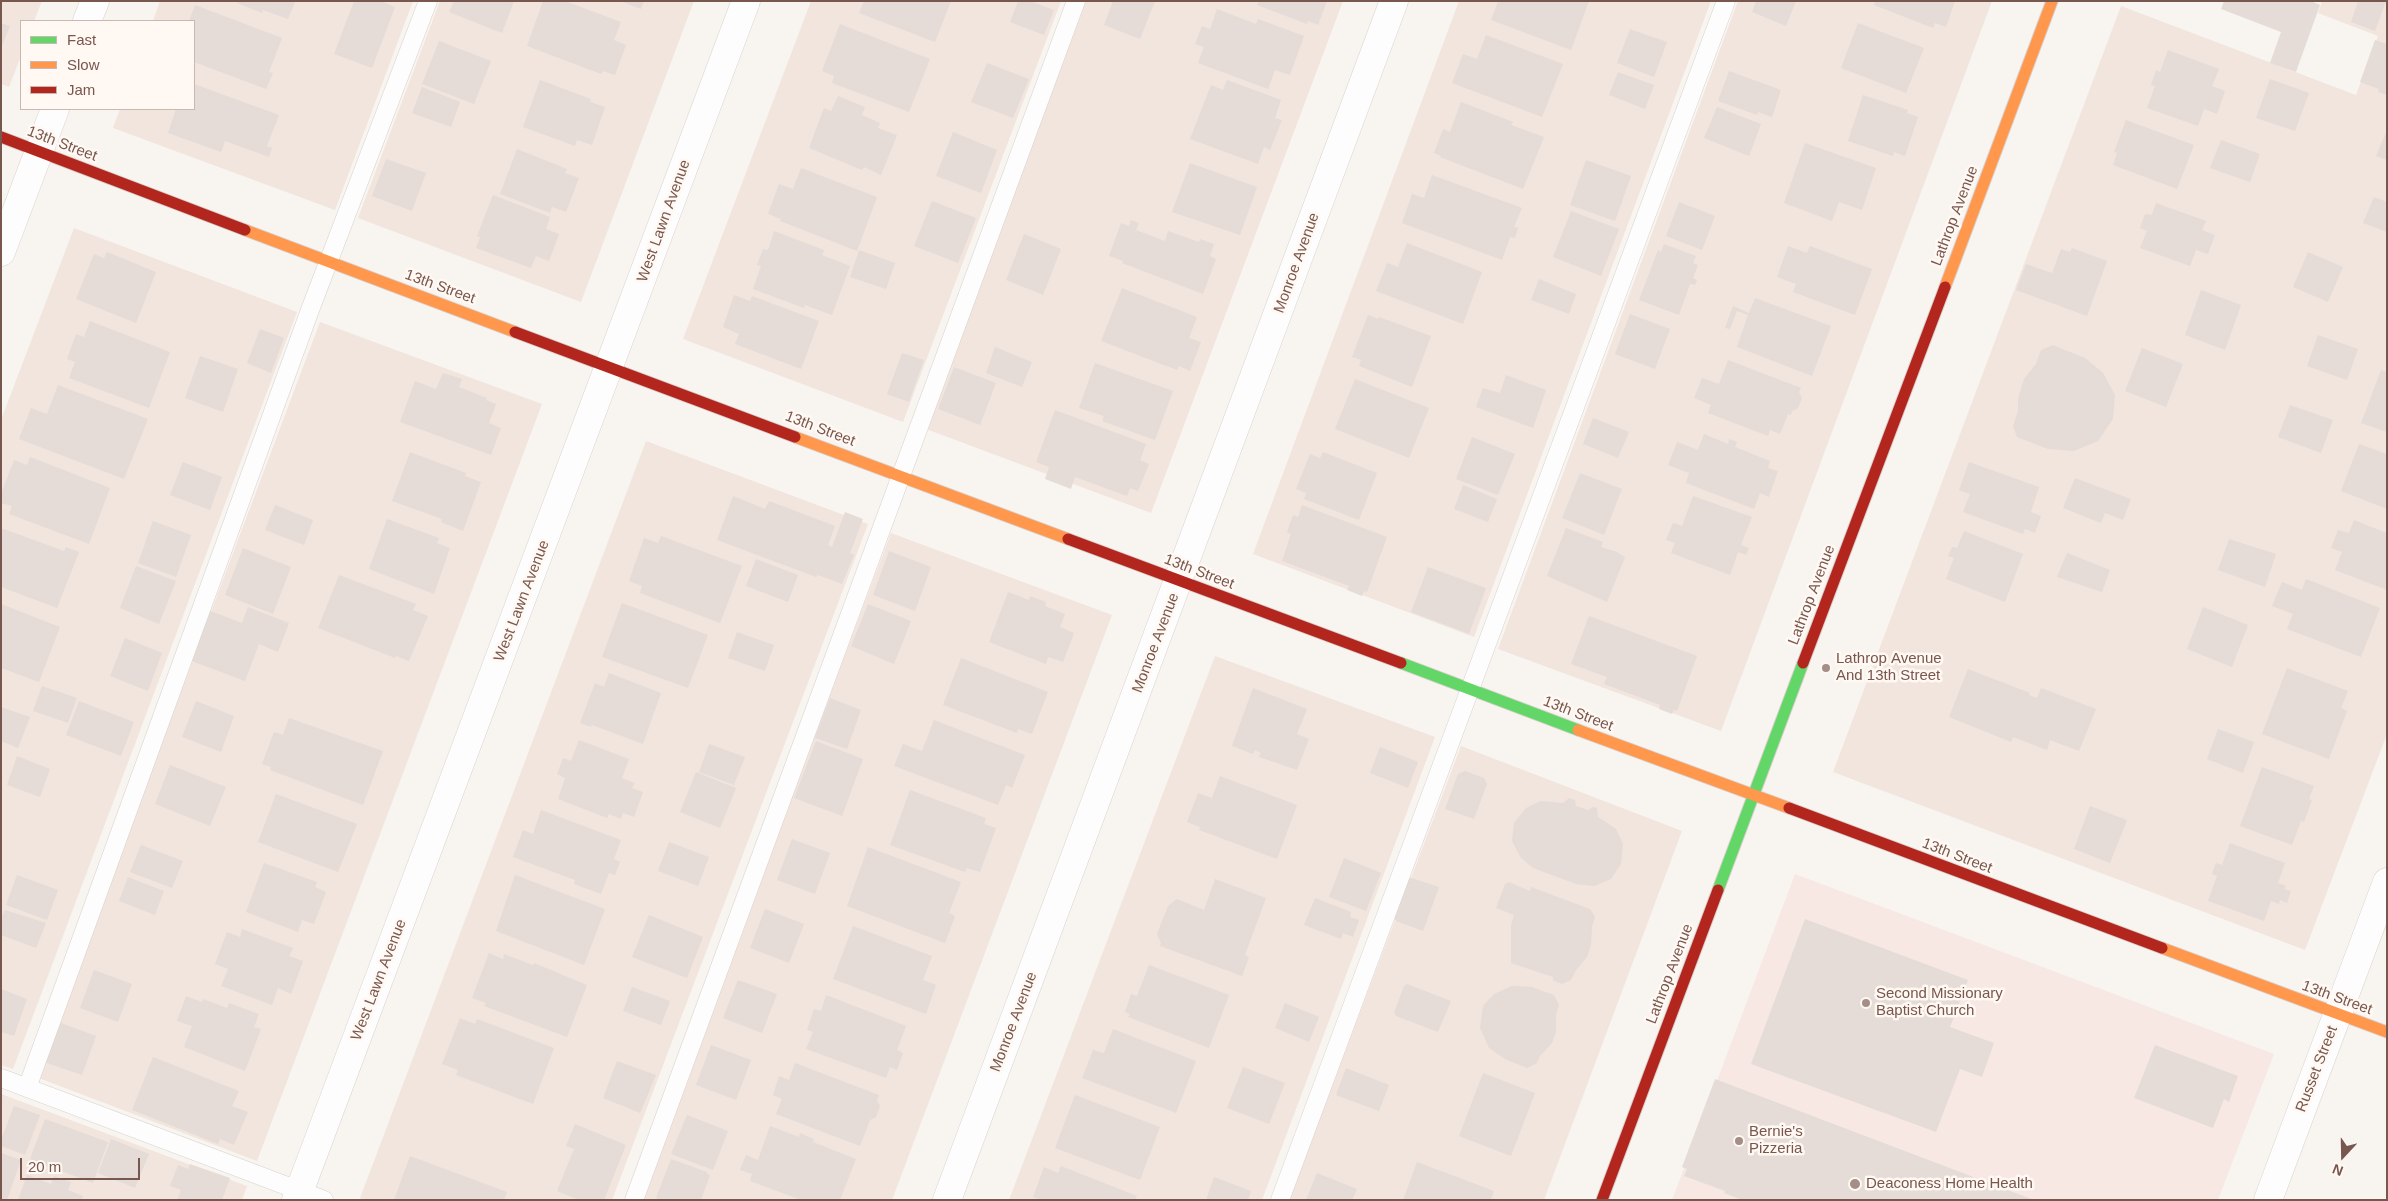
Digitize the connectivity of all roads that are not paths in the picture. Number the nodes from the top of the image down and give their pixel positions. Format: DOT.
graph roads {
  1 [pos="95,1"];
  2 [pos="428,1"];
  3 [pos="746,1"];
  4 [pos="1076,1"];
  5 [pos="1394,1"];
  6 [pos="1726,1"];
  7 [pos="2052,1"];
  8 [pos="87,20"];
  9 [pos="55,110"];
  10 [pos="1,136"];
  11 [pos="39,151"];
  12 [pos="1,252"];
  13 [pos="328,262"];
  14 [pos="610,366"];
  15 [pos="900,475"];
  16 [pos="1180,580"];
  17 [pos="1469,689"];
  18 [pos="1753,796"];
  19 [pos="2387,882"];
  20 [pos="2338,1014"];
  21 [pos="2387,1032"];
  22 [pos="1,1078"];
  23 [pos="27,1088"];
  24 [pos="307,1197"];
  25 [pos="634,1200"];
  26 [pos="947,1200"];
  27 [pos="1280,1200"];
  28 [pos="1602,1200"];
  29 [pos="2268,1200"];
  1 -- 8 [label="street"];
  2 -- 13 [label="lane"];
  3 -- 14 [label="street, West Lawn Avenue"];
  4 -- 15 [label="lane"];
  5 -- 16 [label="street, Monroe Avenue"];
  6 -- 17 [label="lane"];
  7 -- 18 [label="street, Lathrop Avenue"];
  9 -- 11 [label="street"];
  10 -- 11 [label="street, 13th Street"];
  11 -- 12 [label="street"];
  11 -- 13 [label="street, 13th Street"];
  13 -- 14 [label="street, 13th Street"];
  13 -- 23 [label="lane"];
  14 -- 15 [label="street, 13th Street"];
  14 -- 24 [label="street, West Lawn Avenue"];
  15 -- 16 [label="street, 13th Street"];
  15 -- 25 [label="lane"];
  16 -- 17 [label="street, 13th Street"];
  16 -- 26 [label="street, Monroe Avenue"];
  17 -- 18 [label="street, 13th Street"];
  17 -- 27 [label="lane"];
  18 -- 20 [label="street, 13th Street"];
  18 -- 28 [label="street, Lathrop Avenue"];
  19 -- 20 [label="street, Russet Street"];
  20 -- 21 [label="street, 13th Street"];
  20 -- 29 [label="street, Russet Street"];
  22 -- 23 [label="lane"];
  23 -- 24 [label="lane"];
}
